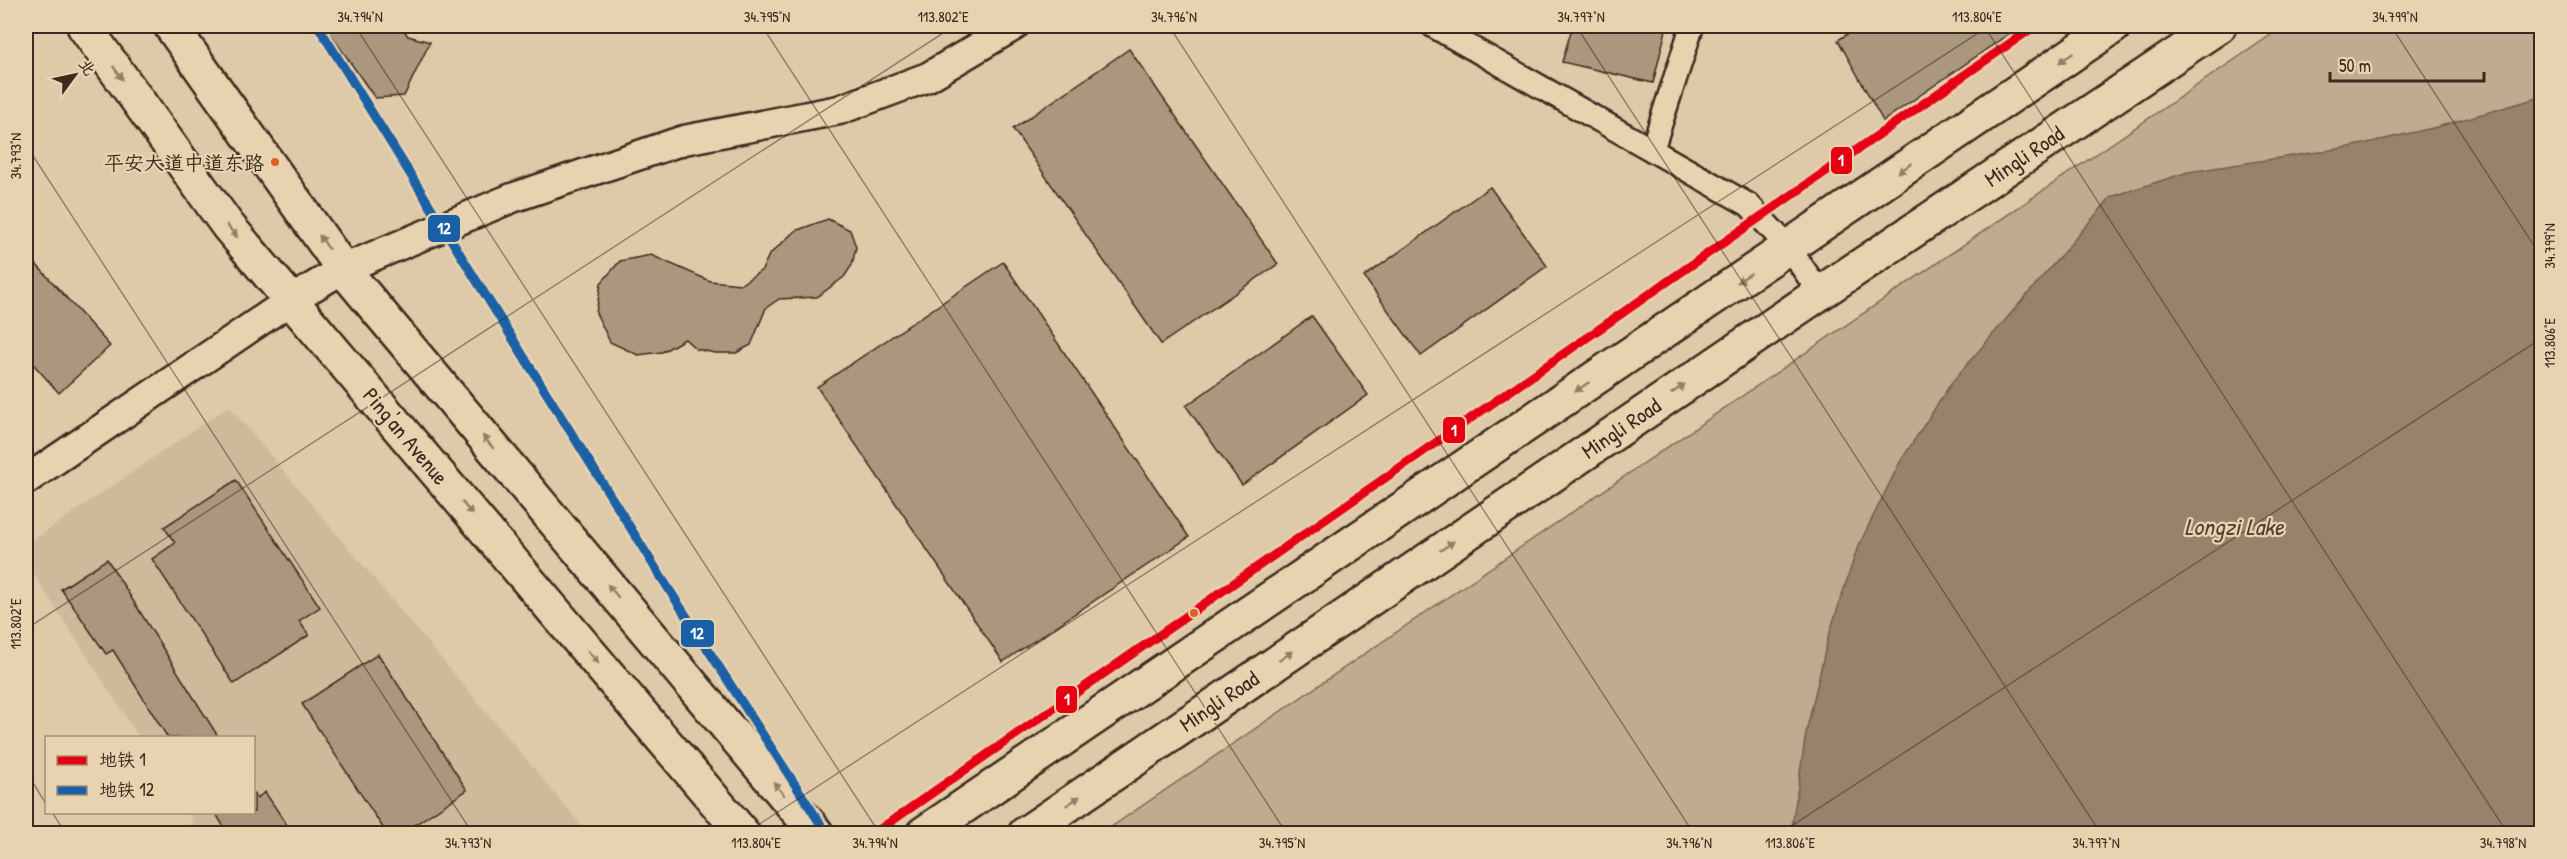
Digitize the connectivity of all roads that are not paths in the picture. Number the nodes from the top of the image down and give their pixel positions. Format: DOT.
graph roads {
  1 [pos="84,26"];
  2 [pos="171,26"];
  3 [pos="1014,26"];
  4 [pos="1433,26"];
  5 [pos="1692,26"];
  6 [pos="2114,26"];
  7 [pos="2219,26"];
  8 [pos="1653,150"];
  9 [pos="1789,248"];
  10 [pos="343,269"];
  11 [pos="1820,293"];
  12 [pos="291,300"];
  13 [pos="26,480"];
  14 [pos="743,834"];
  15 [pos="817,834"];
  16 [pos="923,834"];
  17 [pos="1024,834"];
  1 -- 12 [label="main road, Ping'an Avenue, one-way"];
  10 -- 2 [label="main road, one-way"];
  3 -- 10 [label="street"];
  4 -- 8 [label="street"];
  5 -- 8 [label="street"];
  6 -- 9 [label="main road, one-way"];
  7 -- 11 [label="main road, Mingli Road"];
  8 -- 9 [label="street"];
  9 -- 11 [label="street"];
  9 -- 16 [label="main road, one-way"];
  10 -- 12 [label="street"];
  15 -- 10 [label="main road, one-way"];
  17 -- 11 [label="main road, Mingli Road, one-way"];
  12 -- 13 [label="street"];
  12 -- 14 [label="main road, Ping'an Avenue, one-way"];
}
